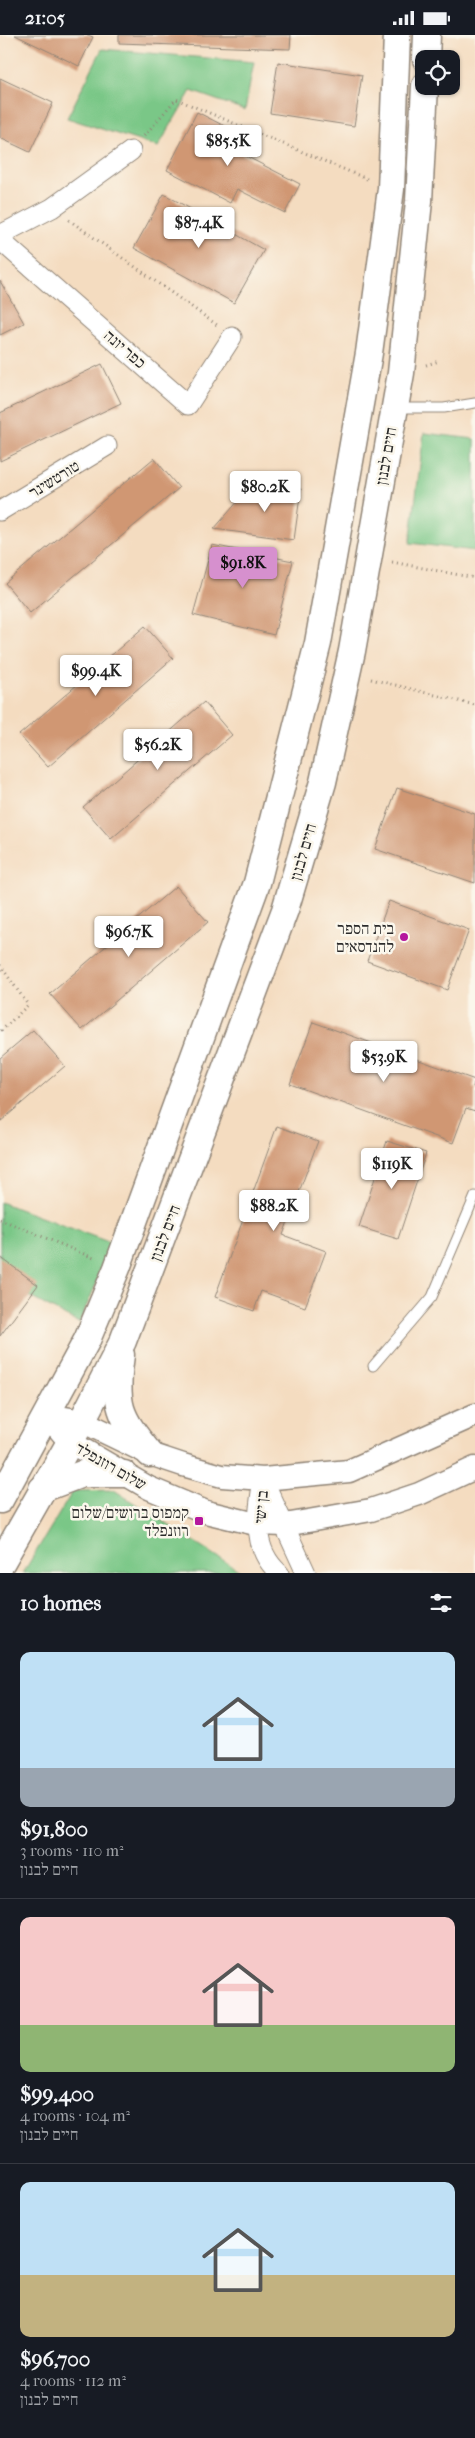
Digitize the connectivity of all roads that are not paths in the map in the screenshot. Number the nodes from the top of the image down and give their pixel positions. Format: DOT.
graph roads {
  1 [pos="397,35"];
  2 [pos="427,35"];
  3 [pos="426,50"];
  4 [pos="425,95"];
  5 [pos="130,151"];
  6 [pos="0,235"];
  7 [pos="0,240"];
  8 [pos="232,337"];
  9 [pos="475,403"];
  10 [pos="395,408"];
  11 [pos="108,446"];
  12 [pos="0,511"];
  13 [pos="475,1196"];
  14 [pos="123,1341"];
  15 [pos="373,1366"];
  16 [pos="47,1415"];
  17 [pos="475,1415"];
  18 [pos="76,1431"];
  19 [pos="150,1454"];
  20 [pos="475,1468"];
  21 [pos="124,1474"];
  22 [pos="263,1479"];
  23 [pos="42,1489"];
  24 [pos="0,1500"];
  25 [pos="256,1524"];
  26 [pos="285,1525"];
  27 [pos="0,1565"];
  28 [pos="278,1573"];
  29 [pos="306,1573"];
  1 -- 16 [label="main road, חיים לבנון"];
  2 -- 3 [label="main road"];
  4 -- 10 [label="main road, חיים לבנון"];
  5 -- 6 [label="street"];
  7 -- 8 [label="street, כפר יונה"];
  9 -- 10 [label="lane"];
  10 -- 14 [label="main road, חיים לבנון"];
  11 -- 12 [label="street, טורטשינר"];
  13 -- 15 [label="lane"];
  14 -- 18 [label="main road, חיים לבנון"];
  14 -- 19 [label="main road"];
  16 -- 18 [label="street, שלום רוזנפלד"];
  16 -- 24 [label="main road, חיים לבנון"];
  17 -- 22 [label="street, שלום רוזנפלד"];
  18 -- 19 [label="street, שלום רוזנפלד"];
  18 -- 21 [label="street, שלום רוזנפלד"];
  18 -- 23 [label="main road, חיים לבנון"];
  19 -- 22 [label="street, שלום רוזנפלד"];
  20 -- 26 [label="street, שלום רוזנפלד"];
  21 -- 23 [label="main road"];
  21 -- 25 [label="street, שלום רוזנפלד"];
  22 -- 25 [label="street, בן ישי"];
  22 -- 26 [label="street, בן ישי"];
  23 -- 27 [label="main road, חיים לבנון"];
  25 -- 26 [label="street, שלום רוזנפלד"];
  25 -- 28 [label="street, בן ישי"];
  26 -- 29 [label="street, בן ישי"];
}
